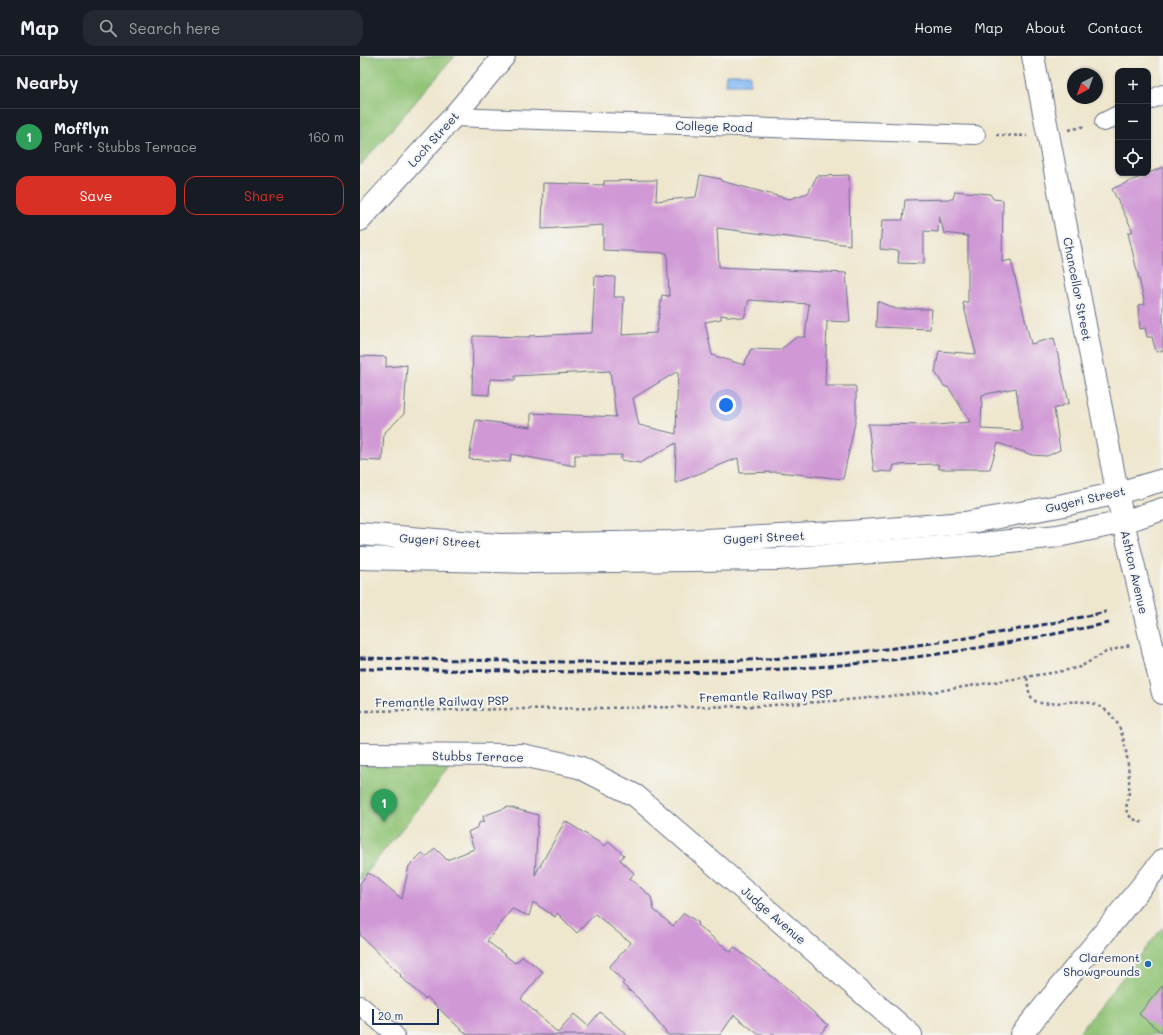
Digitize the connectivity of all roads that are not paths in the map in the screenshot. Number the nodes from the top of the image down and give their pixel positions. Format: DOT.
graph roads {
  1 [pos="504,56"];
  2 [pos="1033,56"];
  3 [pos="1163,94"];
  4 [pos="1151,100"];
  5 [pos="453,117"];
  6 [pos="976,135"];
  7 [pos="360,220"];
  8 [pos="1163,480"];
  9 [pos="1118,493"];
  10 [pos="1163,509"];
  11 [pos="1123,522"];
  12 [pos="360,534"];
  13 [pos="360,558"];
  14 [pos="1163,693"];
  15 [pos="360,754"];
  16 [pos="636,796"];
  17 [pos="1163,860"];
  18 [pos="360,1005"];
  19 [pos="395,1035"];
  20 [pos="911,1035"];
  21 [pos="1021,1035"];
  1 -- 5 [label="main road, Loch Street"];
  2 -- 9 [label="main road, Chancellor Street"];
  3 -- 4 [label="street"];
  5 -- 6 [label="street, College Road"];
  5 -- 7 [label="main road, Loch Street"];
  8 -- 9 [label="main road, Gugeri Street"];
  9 -- 11 [label="main road, Chancellor Street"];
  9 -- 12 [label="main road, Gugeri Street"];
  10 -- 11 [label="main road, Gugeri Street"];
  11 -- 13 [label="main road, Gugeri Street"];
  11 -- 14 [label="main road, Ashton Avenue, bridge"];
  15 -- 16 [label="main road, Stubbs Terrace"];
  16 -- 20 [label="main road, Judge Avenue"];
  17 -- 21 [label="main road"];
  18 -- 19 [label="street"];
}
